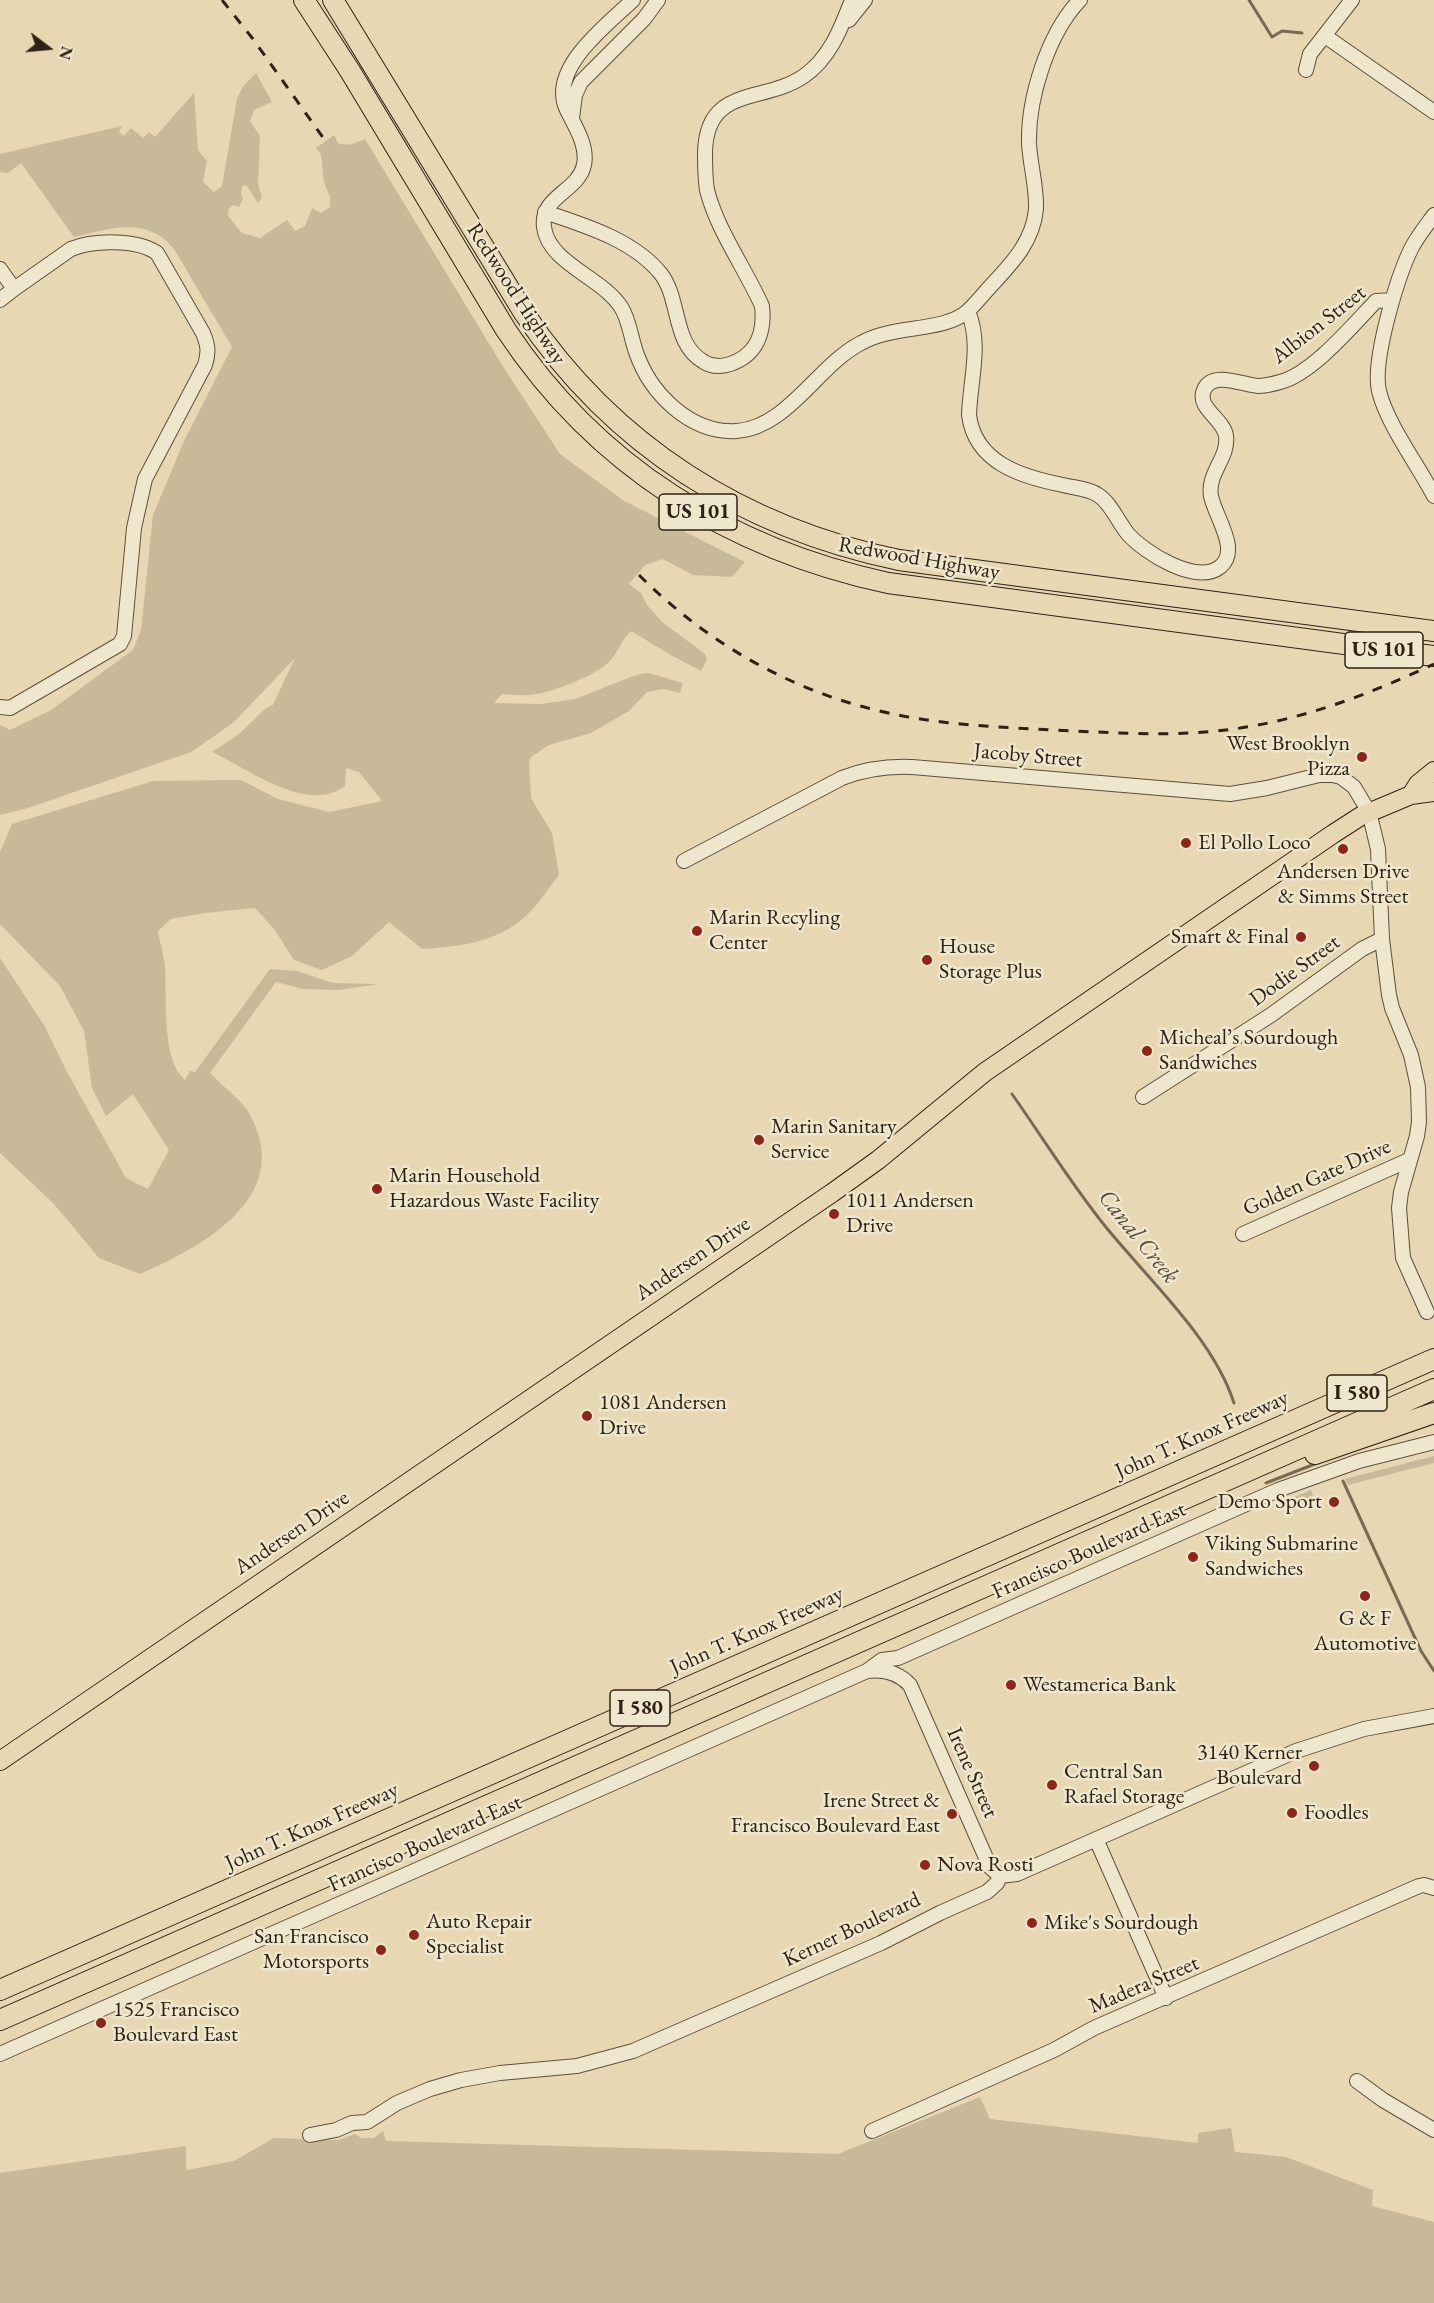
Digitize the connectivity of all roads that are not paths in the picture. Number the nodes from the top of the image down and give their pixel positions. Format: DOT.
graph roads {
  1 [pos="304,0"];
  2 [pos="333,0"];
  3 [pos="633,0"];
  4 [pos="658,0"];
  5 [pos="852,0"];
  6 [pos="865,0"];
  7 [pos="1080,0"];
  8 [pos="1352,0"];
  9 [pos="840,31"];
  10 [pos="1325,36"];
  11 [pos="1306,70"];
  12 [pos="1434,112"];
  13 [pos="572,118"];
  14 [pos="545,212"];
  15 [pos="1434,215"];
  16 [pos="0,269"];
  17 [pos="14,289"];
  18 [pos="0,300"];
  19 [pos="1392,300"];
  20 [pos="968,311"];
  21 [pos="1434,496"];
  22 [pos="1434,632"];
  23 [pos="1434,656"];
  24 [pos="0,707"];
  25 [pos="1434,771"];
  26 [pos="1434,792"];
  27 [pos="1411,795"];
  28 [pos="1369,812"];
  29 [pos="684,861"];
  30 [pos="1382,939"];
  31 [pos="1143,1098"];
  32 [pos="1409,1160"];
  33 [pos="1243,1234"];
  34 [pos="1427,1312"];
  35 [pos="1434,1344"];
  36 [pos="1434,1359"];
  37 [pos="1434,1389"];
  38 [pos="1434,1413"];
  39 [pos="1280,1427"];
  40 [pos="1434,1442"];
  41 [pos="1199,1492"];
  42 [pos="898,1658"];
  43 [pos="867,1671"];
  44 [pos="910,1685"];
  45 [pos="1434,1716"];
  46 [pos="0,1761"];
  47 [pos="1095,1839"];
  48 [pos="1000,1876"];
  49 [pos="1434,1888"];
  50 [pos="0,1990"];
  51 [pos="1166,1998"];
  52 [pos="0,2020"];
  53 [pos="0,2054"];
  54 [pos="1357,2081"];
  55 [pos="1434,2130"];
  56 [pos="872,2131"];
  57 [pos="310,2136"];
  1 -- 23 [label="highway, Redwood Highway / US 101"];
  2 -- 22 [label="highway, Redwood Highway / US 101"];
  3 -- 13 [label="street"];
  4 -- 13 [label="street"];
  5 -- 9 [label="street"];
  6 -- 9 [label="street"];
  7 -- 20 [label="street"];
  8 -- 10 [label="street"];
  9 -- 14 [label="street"];
  10 -- 11 [label="street"];
  10 -- 12 [label="street"];
  13 -- 14 [label="street"];
  14 -- 20 [label="street"];
  15 -- 19 [label="street"];
  16 -- 17 [label="street"];
  17 -- 18 [label="street"];
  17 -- 24 [label="street"];
  19 -- 20 [label="street, Albion Street"];
  19 -- 21 [label="street"];
  25 -- 27 [label="main road, Andersen Drive"];
  26 -- 27 [label="main road, Andersen Drive"];
  27 -- 28 [label="main road, Andersen Drive"];
  28 -- 29 [label="street, Jacoby Street"];
  28 -- 30 [label="street, Jacoby Street"];
  28 -- 46 [label="main road, Andersen Drive"];
  30 -- 31 [label="street, Dodie Street"];
  30 -- 32 [label="street, Jacoby Street"];
  32 -- 33 [label="street, Golden Gate Drive"];
  32 -- 34 [label="street, Jacoby Street"];
  35 -- 39 [label="highway"];
  36 -- 39 [label="highway, John T. Knox Freeway / I 580"];
  37 -- 41 [label="highway"];
  38 -- 41 [label="highway"];
  39 -- 50 [label="highway, John T. Knox Freeway / I 580"];
  40 -- 42 [label="street, Francisco Boulevard East"];
  41 -- 52 [label="highway, I 580"];
  42 -- 43 [label="street, Francisco Boulevard East"];
  42 -- 44 [label="street, Irene Street"];
  43 -- 44 [label="street, Francisco Boulevard East"];
  43 -- 53 [label="street, Francisco Boulevard East"];
  44 -- 48 [label="street, Irene Street"];
  45 -- 47 [label="street, Kerner Boulevard"];
  47 -- 48 [label="street, Kerner Boulevard"];
  47 -- 51 [label="street"];
  48 -- 57 [label="street, Kerner Boulevard"];
  49 -- 51 [label="street, Madera Street"];
  51 -- 56 [label="street, Madera Street"];
  54 -- 55 [label="street"];
}
